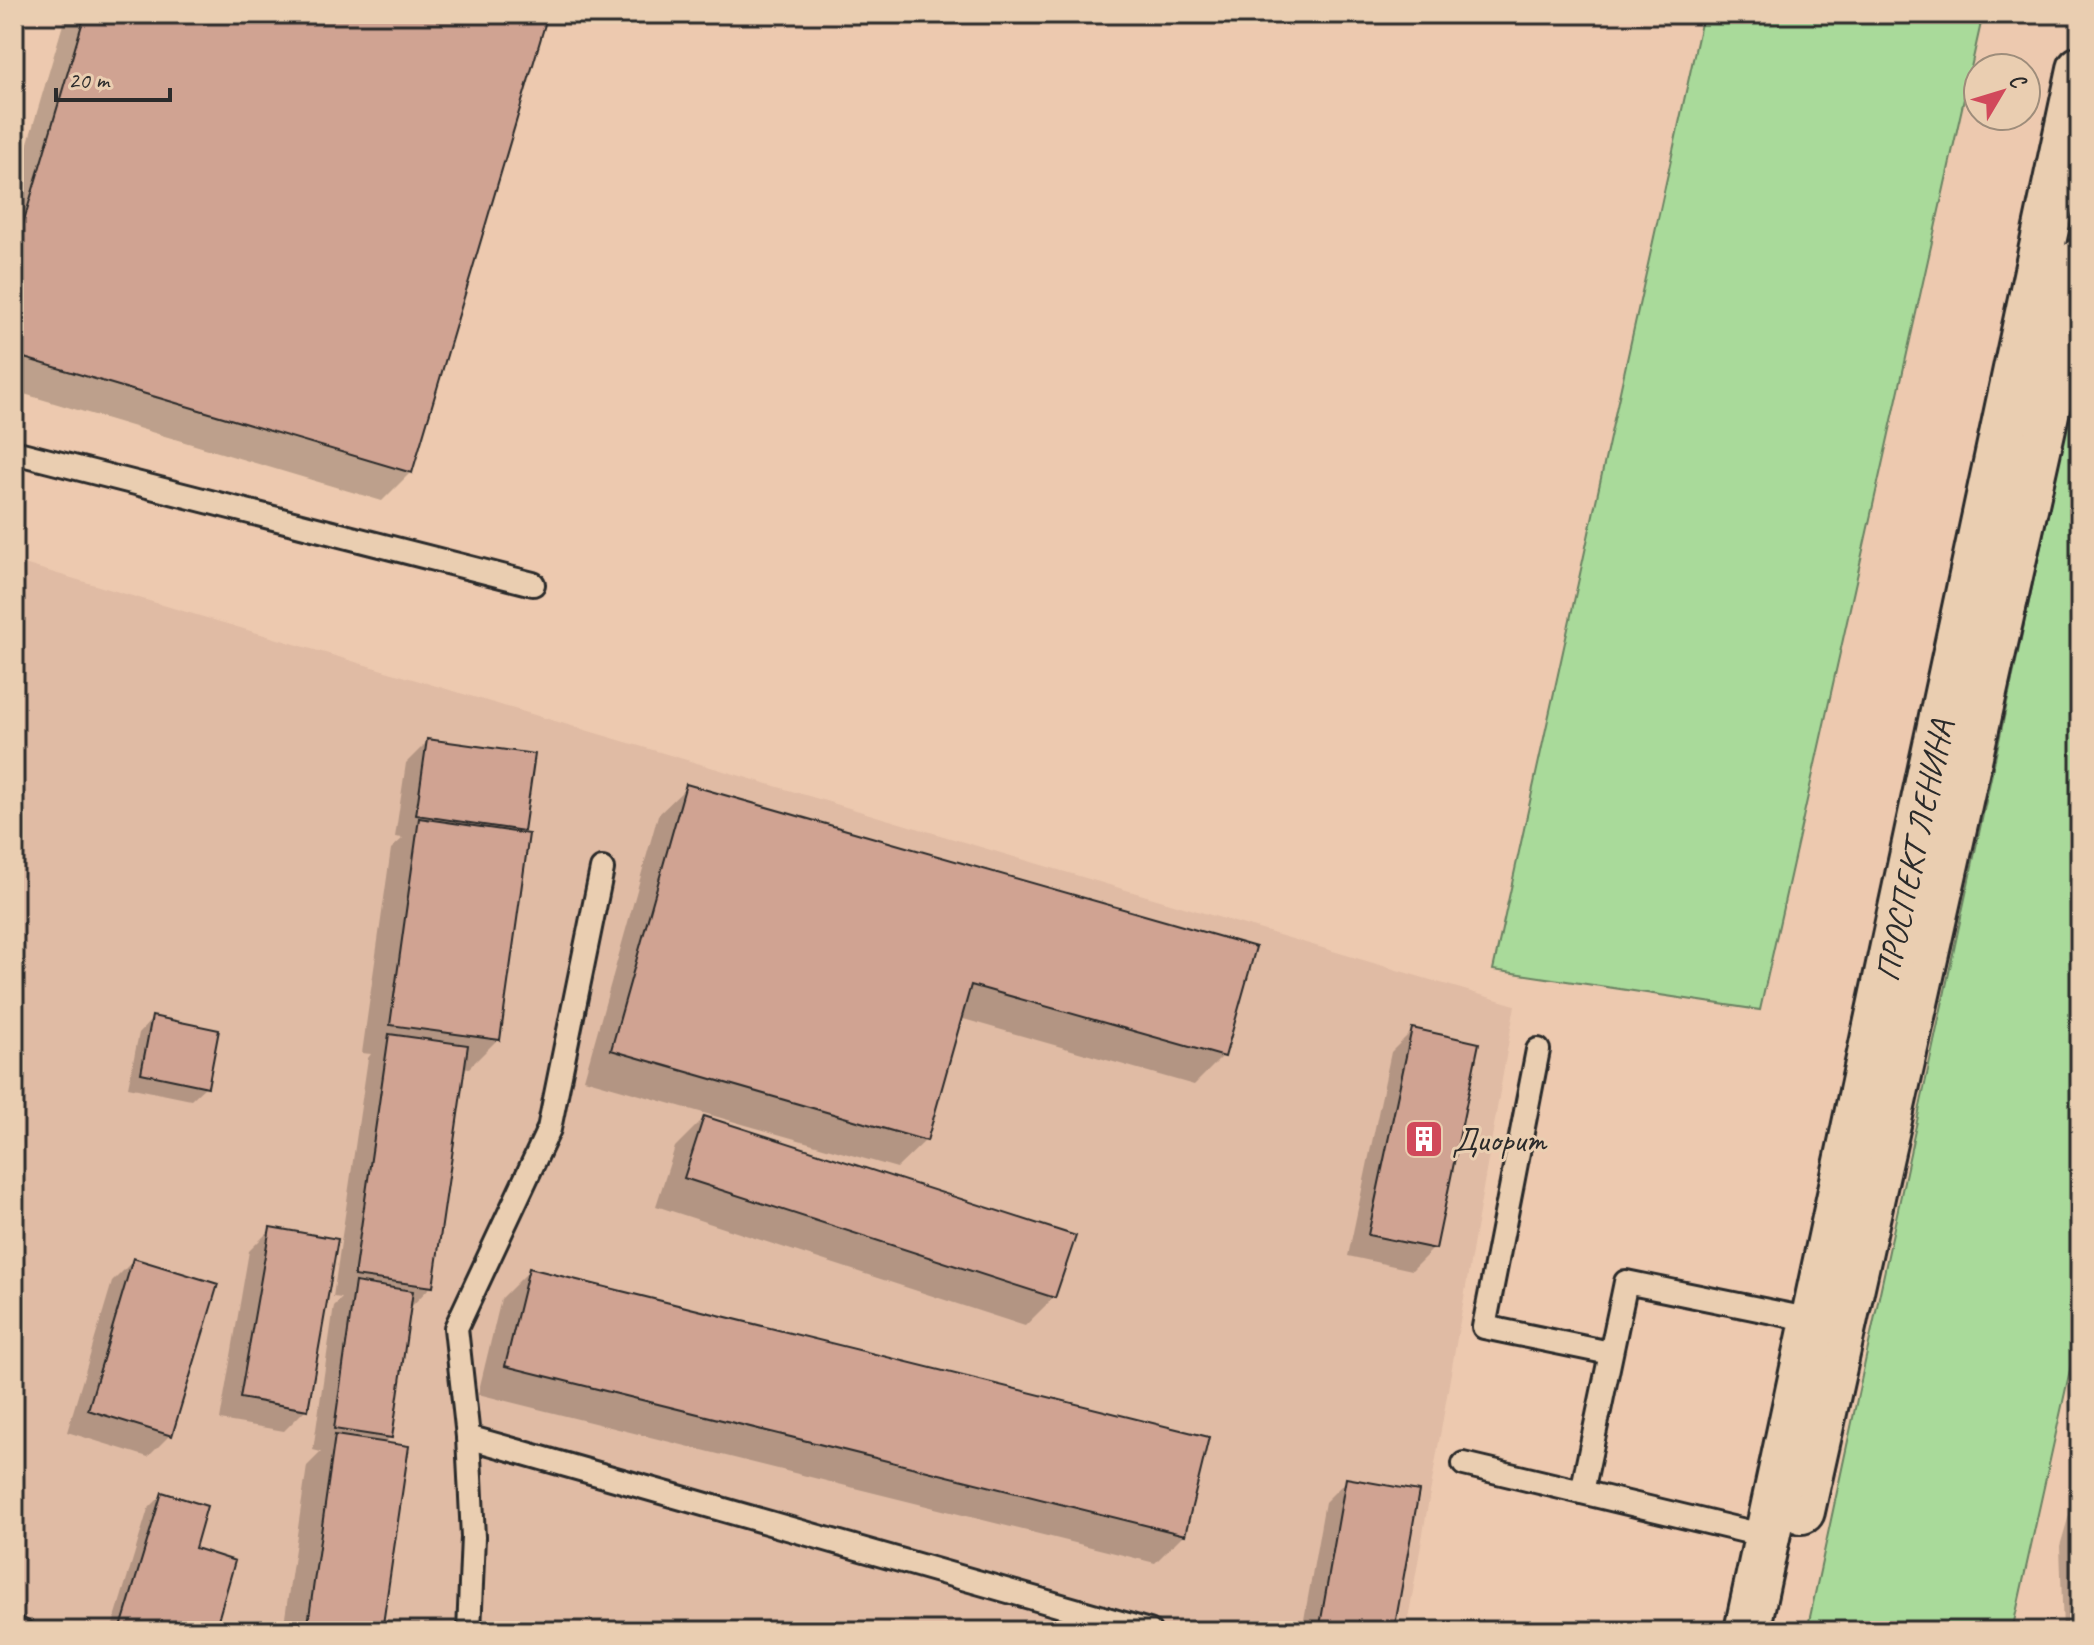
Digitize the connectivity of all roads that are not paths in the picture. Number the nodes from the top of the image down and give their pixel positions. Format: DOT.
graph roads {
  1 [pos="2080,69"];
  2 [pos="2080,261"];
  3 [pos="14,452"];
  4 [pos="533,584"];
  5 [pos="602,869"];
  6 [pos="1538,1050"];
  7 [pos="1812,1320"];
  8 [pos="1610,1353"];
  9 [pos="468,1437"];
  10 [pos="1464,1464"];
  11 [pos="1582,1492"];
  12 [pos="1766,1536"];
  13 [pos="469,1631"];
  14 [pos="1149,1631"];
  15 [pos="1747,1631"];
  16 [pos="1777,1631"];
  1 -- 7 [label="main road, ПРОСПЕКТ ЛЕНИНА"];
  2 -- 16 [label="main road, ПРОСПЕКТ ЛЕНИНА"];
  3 -- 4 [label="lane"];
  5 -- 9 [label="lane"];
  6 -- 8 [label="lane"];
  7 -- 8 [label="lane"];
  7 -- 12 [label="main road, ПРОСПЕКТ ЛЕНИНА"];
  8 -- 11 [label="lane"];
  9 -- 13 [label="lane"];
  9 -- 14 [label="lane"];
  10 -- 11 [label="lane"];
  11 -- 12 [label="lane"];
  12 -- 15 [label="main road, ПРОСПЕКТ ЛЕНИНА"];
}
